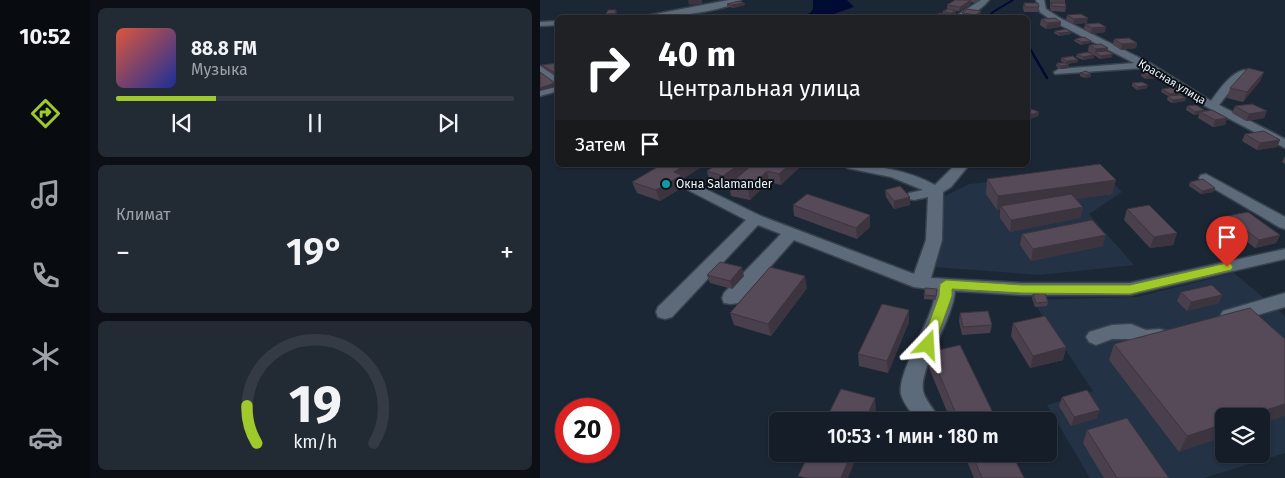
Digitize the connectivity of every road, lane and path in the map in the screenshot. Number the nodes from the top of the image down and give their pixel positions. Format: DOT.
graph roads {
  1 [pos="737,0"];
  2 [pos="985,0"];
  3 [pos="1040,0"];
  4 [pos="658,15"];
  5 [pos="962,15"];
  6 [pos="555,23"];
  7 [pos="540,24"];
  8 [pos="1146,65"];
  9 [pos="540,69"];
  10 [pos="1059,72"];
  11 [pos="1246,72"];
  12 [pos="555,80"];
  13 [pos="555,89"];
  14 [pos="540,93"];
  15 [pos="1213,106"];
  16 [pos="1285,144"];
  17 [pos="862,167"];
  18 [pos="960,167"];
  19 [pos="1206,178"];
  20 [pos="693,187"];
  21 [pos="936,191"];
  22 [pos="914,196"];
  23 [pos="756,219"];
  24 [pos="1285,224"];
  25 [pos="792,232"];
  26 [pos="1285,254"];
  27 [pos="920,283"];
  28 [pos="946,284"];
  29 [pos="731,298"];
  30 [pos="1285,300"];
  31 [pos="665,312"];
  32 [pos="1215,320"];
  33 [pos="1176,332"];
  34 [pos="1096,337"];
  35 [pos="923,412"];
  1 -- 4 [label="street"];
  2 -- 5 [label="street"];
  3 -- 8 [label="street, Красная улица"];
  6 -- 7 [label="street"];
  8 -- 10 [label="street"];
  8 -- 15 [label="street, Красная улица"];
  9 -- 12 [label="lane"];
  11 -- 15 [label="street"];
  13 -- 14 [label="street"];
  15 -- 16 [label="street, Красная улица"];
  17 -- 21 [label="street"];
  18 -- 21 [label="street"];
  19 -- 24 [label="street"];
  20 -- 23 [label="street"];
  21 -- 22 [label="lane"];
  21 -- 27 [label="street"];
  23 -- 25 [label="street"];
  23 -- 31 [label="street"];
  25 -- 27 [label="street"];
  25 -- 29 [label="street"];
  26 -- 28 [label="street"];
  27 -- 28 [label="street"];
  28 -- 35 [label="lane"];
  30 -- 32 [label="street"];
  33 -- 34 [label="street"];
}
